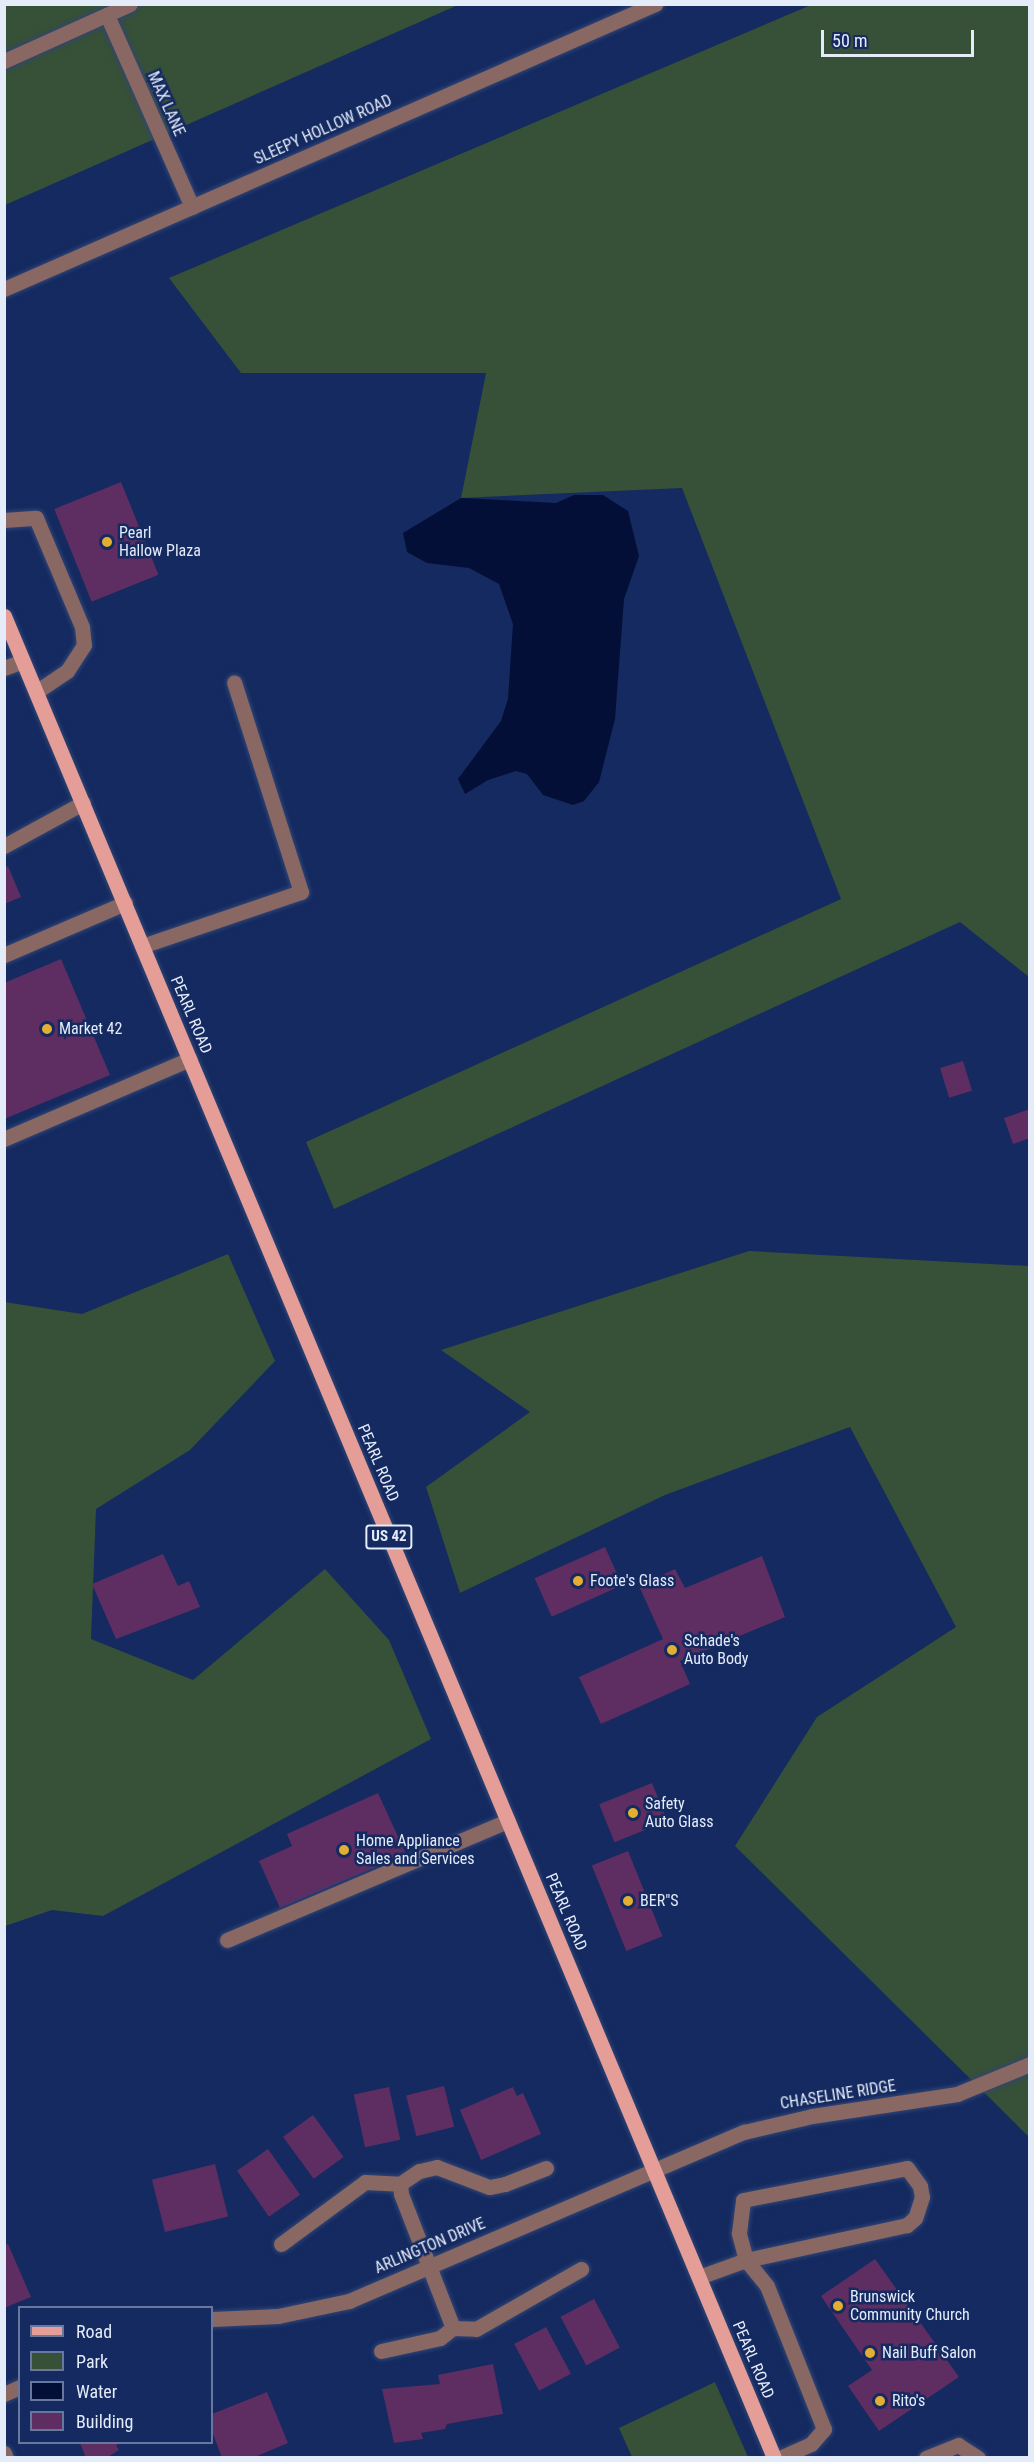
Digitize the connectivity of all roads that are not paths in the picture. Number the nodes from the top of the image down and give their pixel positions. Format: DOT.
graph roads {
  1 [pos="130,4"];
  2 [pos="655,4"];
  3 [pos="107,15"];
  4 [pos="4,61"];
  5 [pos="192,207"];
  6 [pos="4,289"];
  7 [pos="4,520"];
  8 [pos="6,625"];
  9 [pos="23,661"];
  10 [pos="4,668"];
  11 [pos="234,682"];
  12 [pos="36,692"];
  13 [pos="83,803"];
  14 [pos="4,846"];
  15 [pos="125,903"];
  16 [pos="142,946"];
  17 [pos="4,955"];
  18 [pos="190,1059"];
  19 [pos="4,1139"];
  20 [pos="508,1821"];
  21 [pos="227,1940"];
  22 [pos="1029,2064"];
  23 [pos="546,2168"];
  24 [pos="654,2169"];
  25 [pos="400,2184"];
  26 [pos="281,2244"];
  27 [pos="746,2260"];
  28 [pos="427,2266"];
  29 [pos="581,2269"];
  30 [pos="699,2277"];
  31 [pos="213,2319"];
  32 [pos="453,2328"];
  33 [pos="381,2351"];
  34 [pos="18,2388"];
  35 [pos="4,2394"];
  36 [pos="4,2453"];
  37 [pos="6,2457"];
  38 [pos="774,2457"];
  39 [pos="779,2457"];
  40 [pos="926,2457"];
  41 [pos="978,2457"];
  1 -- 3 [label="street"];
  2 -- 5 [label="street, SLEEPY HOLLOW ROAD"];
  3 -- 4 [label="street"];
  3 -- 5 [label="street, MAX LANE"];
  5 -- 6 [label="street, SLEEPY HOLLOW ROAD"];
  7 -- 12 [label="street"];
  8 -- 9 [label="main road, PEARL ROAD / US 42"];
  9 -- 10 [label="street"];
  9 -- 12 [label="main road, PEARL ROAD / US 42"];
  11 -- 16 [label="street"];
  12 -- 13 [label="main road, PEARL ROAD / US 42"];
  13 -- 14 [label="street"];
  13 -- 15 [label="main road, PEARL ROAD / US 42"];
  15 -- 16 [label="main road, PEARL ROAD / US 42"];
  15 -- 17 [label="street"];
  16 -- 18 [label="main road, PEARL ROAD / US 42"];
  18 -- 19 [label="street"];
  18 -- 20 [label="main road, PEARL ROAD / US 42"];
  20 -- 21 [label="street"];
  20 -- 24 [label="main road, PEARL ROAD / US 42"];
  22 -- 24 [label="street, CHASELINE RIDGE"];
  23 -- 25 [label="street"];
  24 -- 28 [label="street, ARLINGTON DRIVE"];
  24 -- 30 [label="main road, PEARL ROAD / US 42"];
  25 -- 26 [label="street"];
  25 -- 28 [label="street"];
  27 -- 27 [label="street"];
  27 -- 30 [label="street"];
  27 -- 39 [label="street"];
  28 -- 31 [label="street, ARLINGTON DRIVE"];
  28 -- 32 [label="street"];
  29 -- 32 [label="street"];
  30 -- 38 [label="main road, PEARL ROAD / US 42"];
  32 -- 33 [label="street"];
  34 -- 35 [label="street"];
  36 -- 37 [label="street"];
  40 -- 41 [label="street"];
}
